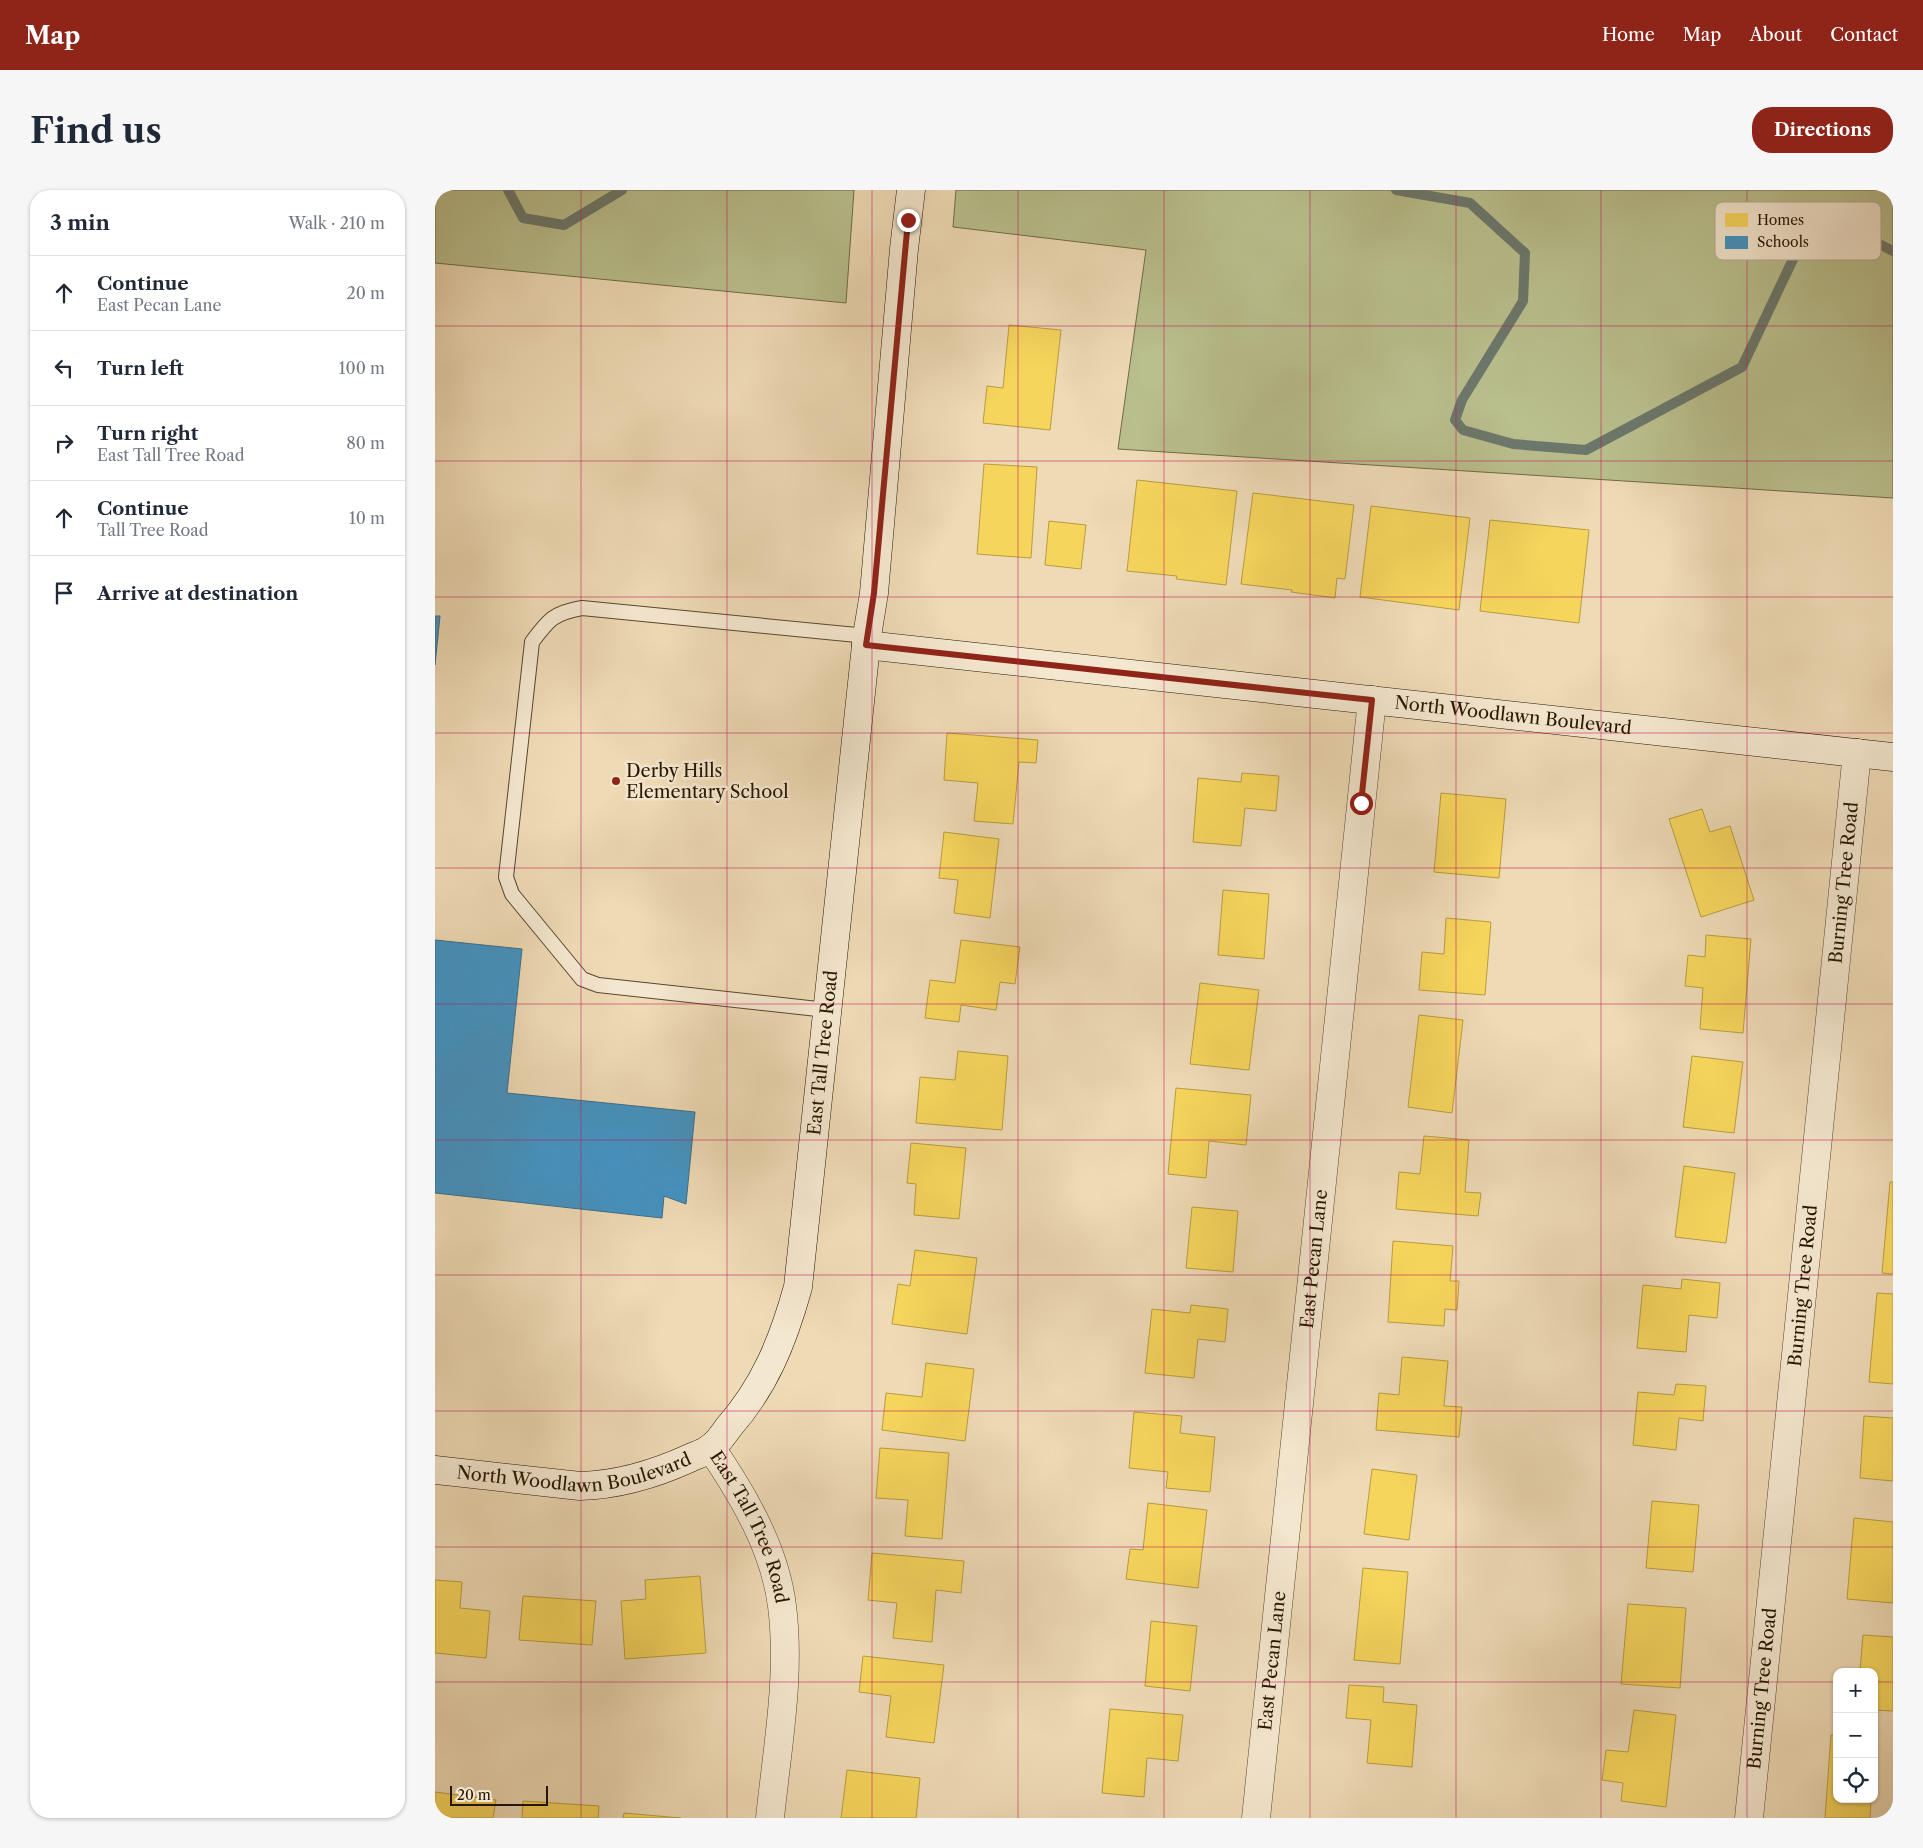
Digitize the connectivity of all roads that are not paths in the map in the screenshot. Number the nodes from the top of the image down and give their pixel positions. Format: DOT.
graph roads {
  1 [pos="911,190"];
  2 [pos="866,640"];
  3 [pos="1372,700"];
  4 [pos="1857,753"];
  5 [pos="1893,757"];
  6 [pos="827,1010"];
  7 [pos="711,1448"];
  8 [pos="435,1470"];
  9 [pos="770,1818"];
  10 [pos="1256,1818"];
  11 [pos="1749,1818"];
  1 -- 2 [label="street, East Tall Tree Road"];
  2 -- 3 [label="street, North Woodlawn Boulevard"];
  2 -- 6 [label="street, East Tall Tree Road"];
  2 -- 6 [label="lane"];
  3 -- 4 [label="street, North Woodlawn Boulevard"];
  3 -- 10 [label="street, East Pecan Lane"];
  4 -- 5 [label="street, North Woodlawn Boulevard"];
  4 -- 11 [label="street, Burning Tree Road"];
  6 -- 7 [label="street, East Tall Tree Road"];
  7 -- 8 [label="street, North Woodlawn Boulevard"];
  7 -- 9 [label="street, East Tall Tree Road"];
}
